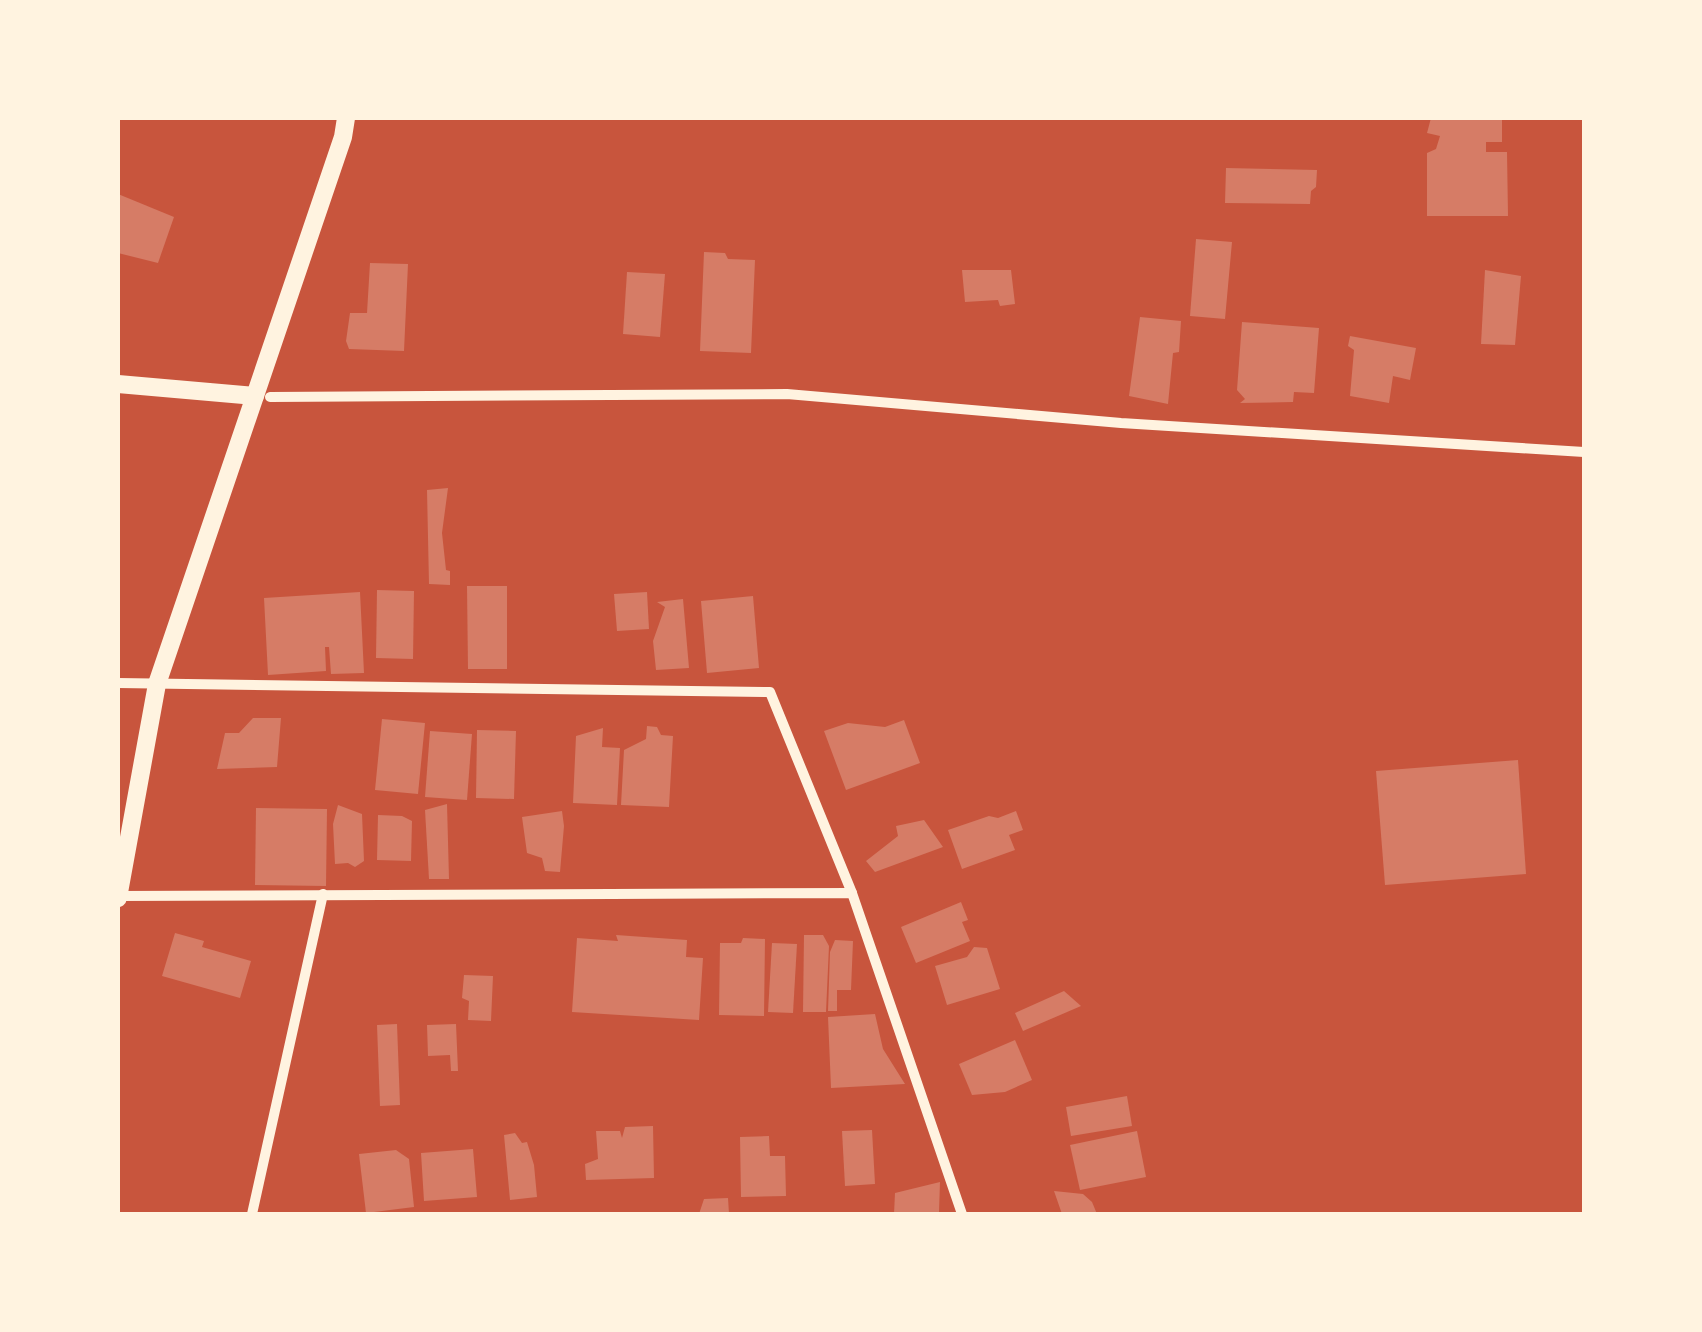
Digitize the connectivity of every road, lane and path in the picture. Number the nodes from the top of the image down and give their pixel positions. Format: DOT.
graph roads {
  1 [pos="346,118"];
  2 [pos="118,384"];
  3 [pos="263,397"];
  4 [pos="1584,452"];
  5 [pos="118,683"];
  6 [pos="157,684"];
  7 [pos="322,894"];
  8 [pos="852,894"];
  9 [pos="118,897"];
  10 [pos="252,1214"];
  11 [pos="962,1214"];
  1 -- 3 [label="street"];
  2 -- 3 [label="street"];
  3 -- 4 [label="street"];
  3 -- 6 [label="street"];
  5 -- 6 [label="street"];
  6 -- 8 [label="street"];
  6 -- 9 [label="street"];
  7 -- 8 [label="street"];
  7 -- 9 [label="street"];
  7 -- 10 [label="street"];
  8 -- 11 [label="street"];
}
